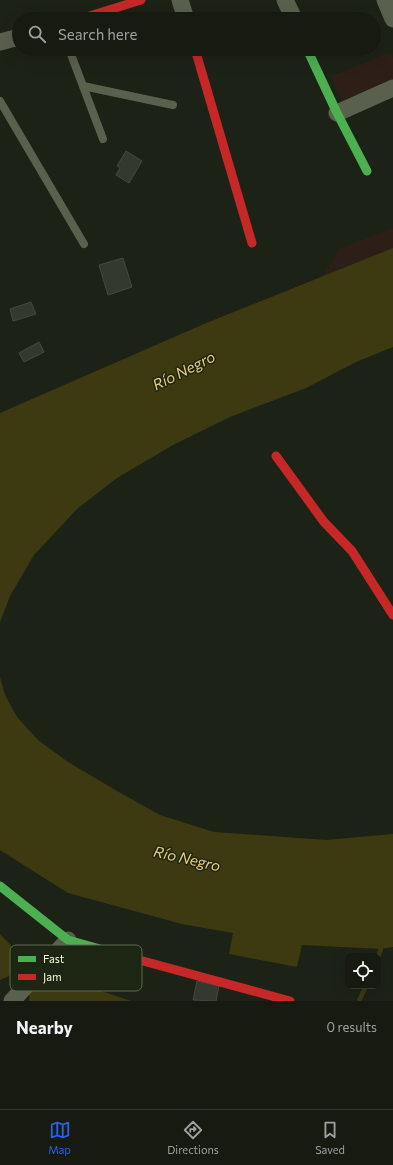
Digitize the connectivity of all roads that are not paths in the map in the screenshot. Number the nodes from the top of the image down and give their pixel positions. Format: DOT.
graph roads {
  1 [pos="142,0"];
  2 [pos="180,0"];
  3 [pos="285,0"];
  4 [pos="385,0"];
  5 [pos="103,12"];
  6 [pos="184,12"];
  7 [pos="291,12"];
  8 [pos="393,19"];
  9 [pos="12,39"];
  10 [pos="0,42"];
  11 [pos="72,56"];
  12 [pos="197,56"];
  13 [pos="310,56"];
  14 [pos="83,86"];
  15 [pos="393,88"];
  16 [pos="0,101"];
  17 [pos="173,105"];
  18 [pos="337,113"];
  19 [pos="103,139"];
  20 [pos="367,171"];
  21 [pos="252,243"];
  22 [pos="84,244"];
  23 [pos="276,456"];
  24 [pos="393,615"];
  25 [pos="0,886"];
  26 [pos="68,940"];
  27 [pos="63,945"];
  28 [pos="86,945"];
  29 [pos="142,960"];
  30 [pos="21,991"];
  31 [pos="12,1001"];
  32 [pos="290,1001"];
  1 -- 5 [label="street"];
  2 -- 6 [label="street"];
  3 -- 7 [label="street"];
  4 -- 8 [label="street"];
  9 -- 10 [label="street"];
  11 -- 14 [label="lane"];
  12 -- 21 [label="street"];
  13 -- 18 [label="street"];
  14 -- 17 [label="lane"];
  14 -- 19 [label="lane"];
  15 -- 18 [label="street"];
  16 -- 22 [label="lane"];
  18 -- 20 [label="street"];
  23 -- 24 [label="street"];
  25 -- 26 [label="street"];
  26 -- 27 [label="street"];
  26 -- 28 [label="street"];
  29 -- 32 [label="street"];
  30 -- 31 [label="street"];
}
